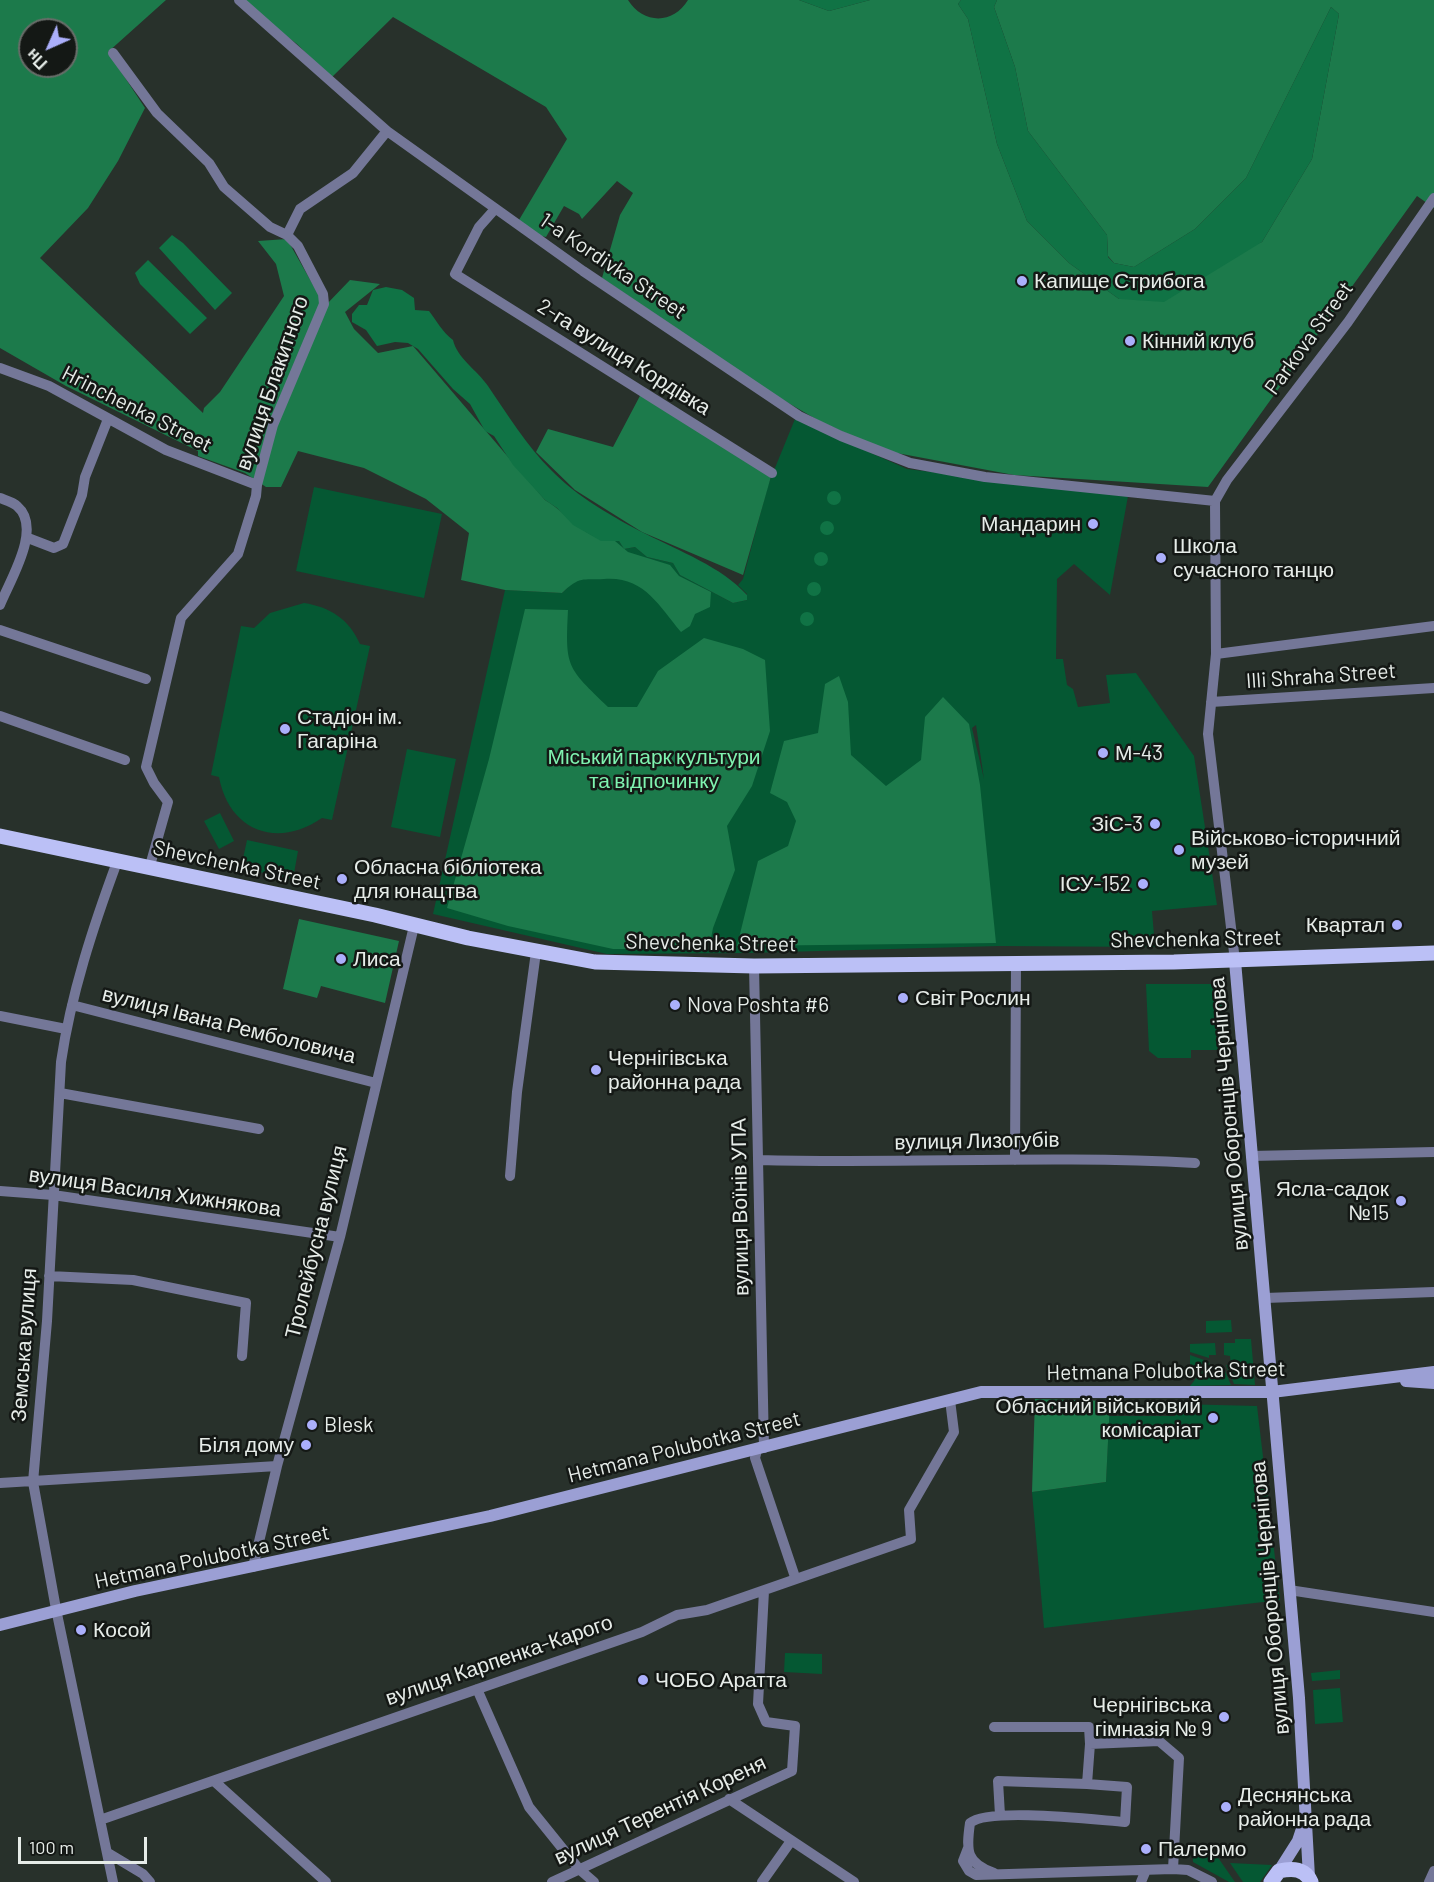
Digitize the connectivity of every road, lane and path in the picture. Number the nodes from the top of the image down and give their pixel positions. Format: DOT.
graph roads {
  1 [pos="239,0"];
  2 [pos="113,53"];
  3 [pos="387,131"];
  4 [pos="1434,198"];
  5 [pos="495,209"];
  6 [pos="287,235"];
  7 [pos="0,368"];
  8 [pos="108,419"];
  9 [pos="772,472"];
  10 [pos="257,484"];
  11 [pos="0,498"];
  12 [pos="1215,501"];
  13 [pos="28,538"];
  14 [pos="0,605"];
  15 [pos="1434,626"];
  16 [pos="0,630"];
  17 [pos="1216,654"];
  18 [pos="146,679"];
  19 [pos="1434,688"];
  20 [pos="1211,702"];
  21 [pos="0,717"];
  22 [pos="125,760"];
  23 [pos="0,836"];
  24 [pos="117,862"];
  25 [pos="149,869"];
  26 [pos="414,926"];
  27 [pos="536,952"];
  28 [pos="1434,953"];
  29 [pos="1235,961"];
  30 [pos="1016,962"];
  31 [pos="754,966"];
  32 [pos="72,1005"];
  33 [pos="0,1016"];
  34 [pos="66,1029"];
  35 [pos="376,1083"];
  36 [pos="60,1093"];
  37 [pos="259,1129"];
  38 [pos="1434,1152"];
  39 [pos="1251,1156"];
  40 [pos="759,1160"];
  41 [pos="1015,1160"];
  42 [pos="1195,1163"];
  43 [pos="510,1176"];
  44 [pos="0,1191"];
  45 [pos="53,1196"];
  46 [pos="340,1238"];
  47 [pos="49,1276"];
  48 [pos="1434,1293"];
  49 [pos="1265,1298"];
  50 [pos="242,1356"];
  51 [pos="1434,1372"];
  52 [pos="1387,1380"];
  53 [pos="1434,1383"];
  54 [pos="1272,1392"];
  55 [pos="950,1400"];
  56 [pos="760,1449"];
  57 [pos="277,1466"];
  58 [pos="33,1482"];
  59 [pos="0,1483"];
  60 [pos="253,1567"];
  61 [pos="795,1577"];
  62 [pos="764,1590"];
  63 [pos="1289,1590"];
  64 [pos="56,1610"];
  65 [pos="1434,1612"];
  66 [pos="0,1625"];
  67 [pos="477,1689"];
  68 [pos="994,1727"];
  69 [pos="1090,1744"];
  70 [pos="214,1782"];
  71 [pos="1087,1784"];
  72 [pos="729,1798"];
  73 [pos="1000,1815"];
  74 [pos="100,1820"];
  75 [pos="1305,1822"];
  76 [pos="791,1841"];
  77 [pos="108,1853"];
  78 [pos="579,1869"];
  79 [pos="1173,1869"];
  80 [pos="1146,1870"];
  81 [pos="1434,1871"];
  82 [pos="1275,1876"];
  83 [pos="1310,1880"];
  84 [pos="113,1882"];
  85 [pos="150,1882"];
  86 [pos="326,1882"];
  87 [pos="552,1882"];
  88 [pos="594,1882"];
  89 [pos="762,1882"];
  90 [pos="854,1882"];
  91 [pos="1142,1882"];
  92 [pos="1212,1882"];
  93 [pos="1429,1882"];
  1 -- 3 [label="street, 1-a Kordivka Street"];
  2 -- 6 [label="street, вулиця Блакитного"];
  3 -- 5 [label="street, 1-a Kordivka Street"];
  3 -- 6 [label="street"];
  4 -- 12 [label="street, Parkova Street"];
  5 -- 9 [label="street, 2-га вулиця Кордівка"];
  5 -- 12 [label="street, 1-a Kordivka Street"];
  6 -- 10 [label="street, вулиця Блакитного"];
  7 -- 8 [label="street, Hrinchenka Street"];
  8 -- 10 [label="street, Hrinchenka Street"];
  8 -- 13 [label="street"];
  10 -- 25 [label="street, вулиця Блакитного"];
  11 -- 13 [label="street"];
  12 -- 17 [label="street, вулиця Оборонців Чернігова"];
  13 -- 14 [label="street"];
  15 -- 17 [label="street"];
  16 -- 18 [label="street"];
  17 -- 20 [label="street, вулиця Оборонців Чернігова"];
  19 -- 20 [label="street, Illi Shraha Street"];
  20 -- 29 [label="street, вулиця Оборонців Чернігова"];
  21 -- 22 [label="street"];
  23 -- 24 [label="main road, Shevchenka Street"];
  24 -- 25 [label="main road, Shevchenka Street"];
  24 -- 32 [label="street, Земська вулиця"];
  25 -- 26 [label="main road, Shevchenka Street"];
  26 -- 27 [label="main road, Shevchenka Street"];
  26 -- 35 [label="street, Тролейбусна вулиця"];
  27 -- 31 [label="main road, Shevchenka Street"];
  27 -- 43 [label="street"];
  28 -- 29 [label="main road, Shevchenka Street"];
  29 -- 30 [label="main road, Shevchenka Street"];
  29 -- 39 [label="street, вулиця Оборонців Чернігова"];
  30 -- 31 [label="main road, Shevchenka Street"];
  30 -- 41 [label="street"];
  31 -- 40 [label="street, вулиця Воїнів УПА"];
  32 -- 34 [label="street, Земська вулиця"];
  32 -- 35 [label="street, вулиця Івана Ремболовича"];
  33 -- 34 [label="street"];
  34 -- 36 [label="street, Земська вулиця"];
  35 -- 46 [label="street, Тролейбусна вулиця"];
  36 -- 37 [label="street"];
  36 -- 45 [label="street, Земська вулиця"];
  38 -- 39 [label="street"];
  39 -- 49 [label="street, вулиця Оборонців Чернігова"];
  40 -- 41 [label="street, вулиця Лизогубів"];
  40 -- 56 [label="street, вулиця Воїнів УПА"];
  41 -- 42 [label="street, вулиця Лизогубів"];
  44 -- 45 [label="street, вулиця Василя Хижнякова"];
  45 -- 46 [label="street, вулиця Василя Хижнякова"];
  45 -- 47 [label="street, Земська вулиця"];
  46 -- 57 [label="street, Тролейбусна вулиця"];
  47 -- 50 [label="street"];
  47 -- 58 [label="street, Земська вулиця"];
  48 -- 49 [label="street"];
  49 -- 54 [label="street, вулиця Оборонців Чернігова"];
  51 -- 52 [label="street, Hetmana Polubotka Street"];
  52 -- 53 [label="street, Hetmana Polubotka Street"];
  52 -- 54 [label="street, Hetmana Polubotka Street"];
  54 -- 55 [label="street, Hetmana Polubotka Street"];
  54 -- 63 [label="street, вулиця Оборонців Чернігова"];
  55 -- 56 [label="street, Hetmana Polubotka Street"];
  55 -- 61 [label="street, вулиця Карпенка-Карого"];
  56 -- 60 [label="street, Hetmana Polubotka Street"];
  56 -- 61 [label="street, вулиця Воїнів УПА"];
  57 -- 58 [label="street"];
  57 -- 60 [label="street, Тролейбусна вулиця"];
  58 -- 59 [label="street"];
  58 -- 64 [label="street, Земська вулиця"];
  60 -- 64 [label="street, Hetmana Polubotka Street"];
  61 -- 62 [label="street, вулиця Карпенка-Карого"];
  62 -- 67 [label="street, вулиця Карпенка-Карого"];
  62 -- 72 [label="street, вулиця Терентія Кореня"];
  63 -- 65 [label="street"];
  63 -- 75 [label="street, вулиця Оборонців Чернігова"];
  64 -- 66 [label="street, Hetmana Polubotka Street"];
  64 -- 74 [label="street, Земська вулиця"];
  67 -- 70 [label="street, вулиця Карпенка-Карого"];
  67 -- 78 [label="street"];
  68 -- 69 [label="street"];
  69 -- 71 [label="street"];
  69 -- 79 [label="street"];
  70 -- 74 [label="street, вулиця Карпенка-Карого"];
  70 -- 86 [label="street"];
  71 -- 73 [label="street"];
  71 -- 73 [label="street"];
  72 -- 76 [label="street"];
  72 -- 78 [label="street, вулиця Терентія Кореня"];
  73 -- 80 [label="street"];
  74 -- 77 [label="street, Земська вулиця"];
  75 -- 82 [label="street, вулиця Оборонців Чернігова"];
  75 -- 83 [label="street, вулиця Оборонців Чернігова"];
  76 -- 89 [label="street"];
  76 -- 90 [label="street"];
  77 -- 84 [label="street, Земська вулиця"];
  77 -- 85 [label="street"];
  78 -- 87 [label="street, вулиця Терентія Кореня"];
  78 -- 88 [label="street"];
  79 -- 80 [label="street"];
  79 -- 92 [label="street"];
  80 -- 91 [label="street"];
  81 -- 93 [label="street"];
  82 -- 83 [label="main road"];
}
